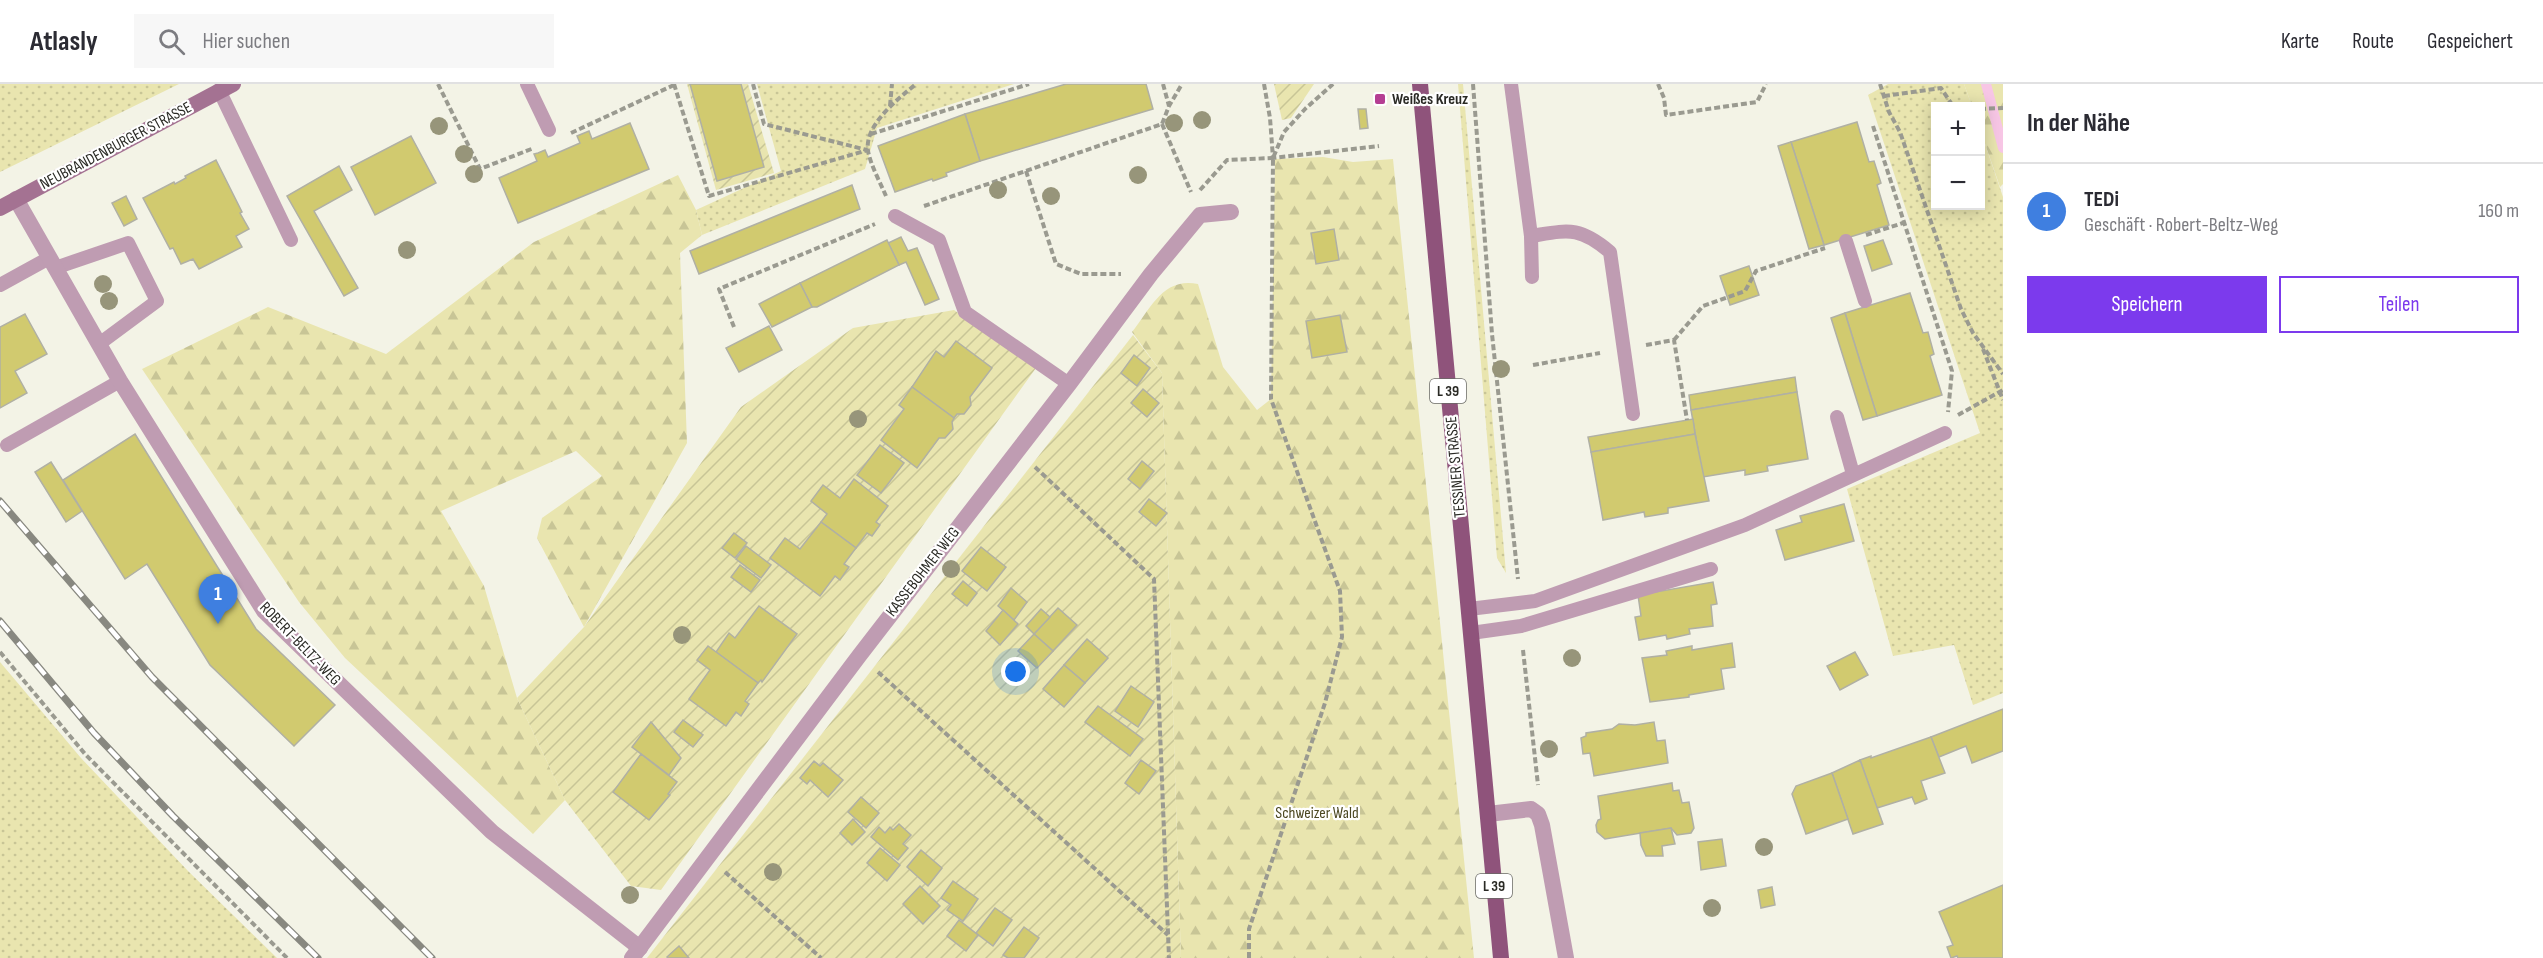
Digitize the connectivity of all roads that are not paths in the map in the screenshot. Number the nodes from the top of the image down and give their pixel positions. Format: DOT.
graph roads {
  1 [pos="527,84"];
  2 [pos="1420,84"];
  3 [pos="1511,84"];
  4 [pos="226,87"];
  5 [pos="549,130"];
  6 [pos="16,199"];
  7 [pos="0,208"];
  8 [pos="1231,212"];
  9 [pos="895,216"];
  10 [pos="1531,236"];
  11 [pos="291,240"];
  12 [pos="1846,242"];
  13 [pos="52,263"];
  14 [pos="1532,277"];
  15 [pos="0,285"];
  16 [pos="1865,301"];
  17 [pos="99,344"];
  18 [pos="120,381"];
  19 [pos="1069,384"];
  20 [pos="1633,414"];
  21 [pos="1837,417"];
  22 [pos="1946,427"];
  23 [pos="7,445"];
  24 [pos="1853,474"];
  25 [pos="1711,569"];
  26 [pos="1469,609"];
  27 [pos="1471,633"];
  28 [pos="1488,814"];
  29 [pos="636,953"];
  30 [pos="1501,958"];
  31 [pos="1566,958"];
  1 -- 5 [label="lane"];
  2 -- 26 [label="main road, TESSINER STRASSE / L 39"];
  3 -- 10 [label="lane"];
  4 -- 6 [label="main road, NEUBRANDENBURGER STRASSE"];
  4 -- 11 [label="lane"];
  6 -- 7 [label="main road, NEUBRANDENBURGER STRASSE"];
  6 -- 13 [label="street, ROBERT-BELTZ-WEG"];
  8 -- 19 [label="street, KASSEBOHMER WEG"];
  9 -- 19 [label="lane"];
  10 -- 14 [label="lane"];
  10 -- 20 [label="lane"];
  12 -- 16 [label="lane"];
  13 -- 15 [label="lane"];
  13 -- 17 [label="street, ROBERT-BELTZ-WEG"];
  13 -- 17 [label="lane"];
  17 -- 18 [label="street, ROBERT-BELTZ-WEG"];
  18 -- 23 [label="lane"];
  18 -- 29 [label="street, ROBERT-BELTZ-WEG"];
  19 -- 29 [label="street, KASSEBOHMER WEG"];
  21 -- 24 [label="lane"];
  22 -- 24 [label="lane"];
  24 -- 26 [label="lane"];
  25 -- 27 [label="lane"];
  26 -- 27 [label="main road, TESSINER STRASSE / L 39"];
  27 -- 28 [label="main road, TESSINER STRASSE / L 39"];
  28 -- 30 [label="main road, TESSINER STRASSE / L 39"];
  28 -- 31 [label="street"];
}
